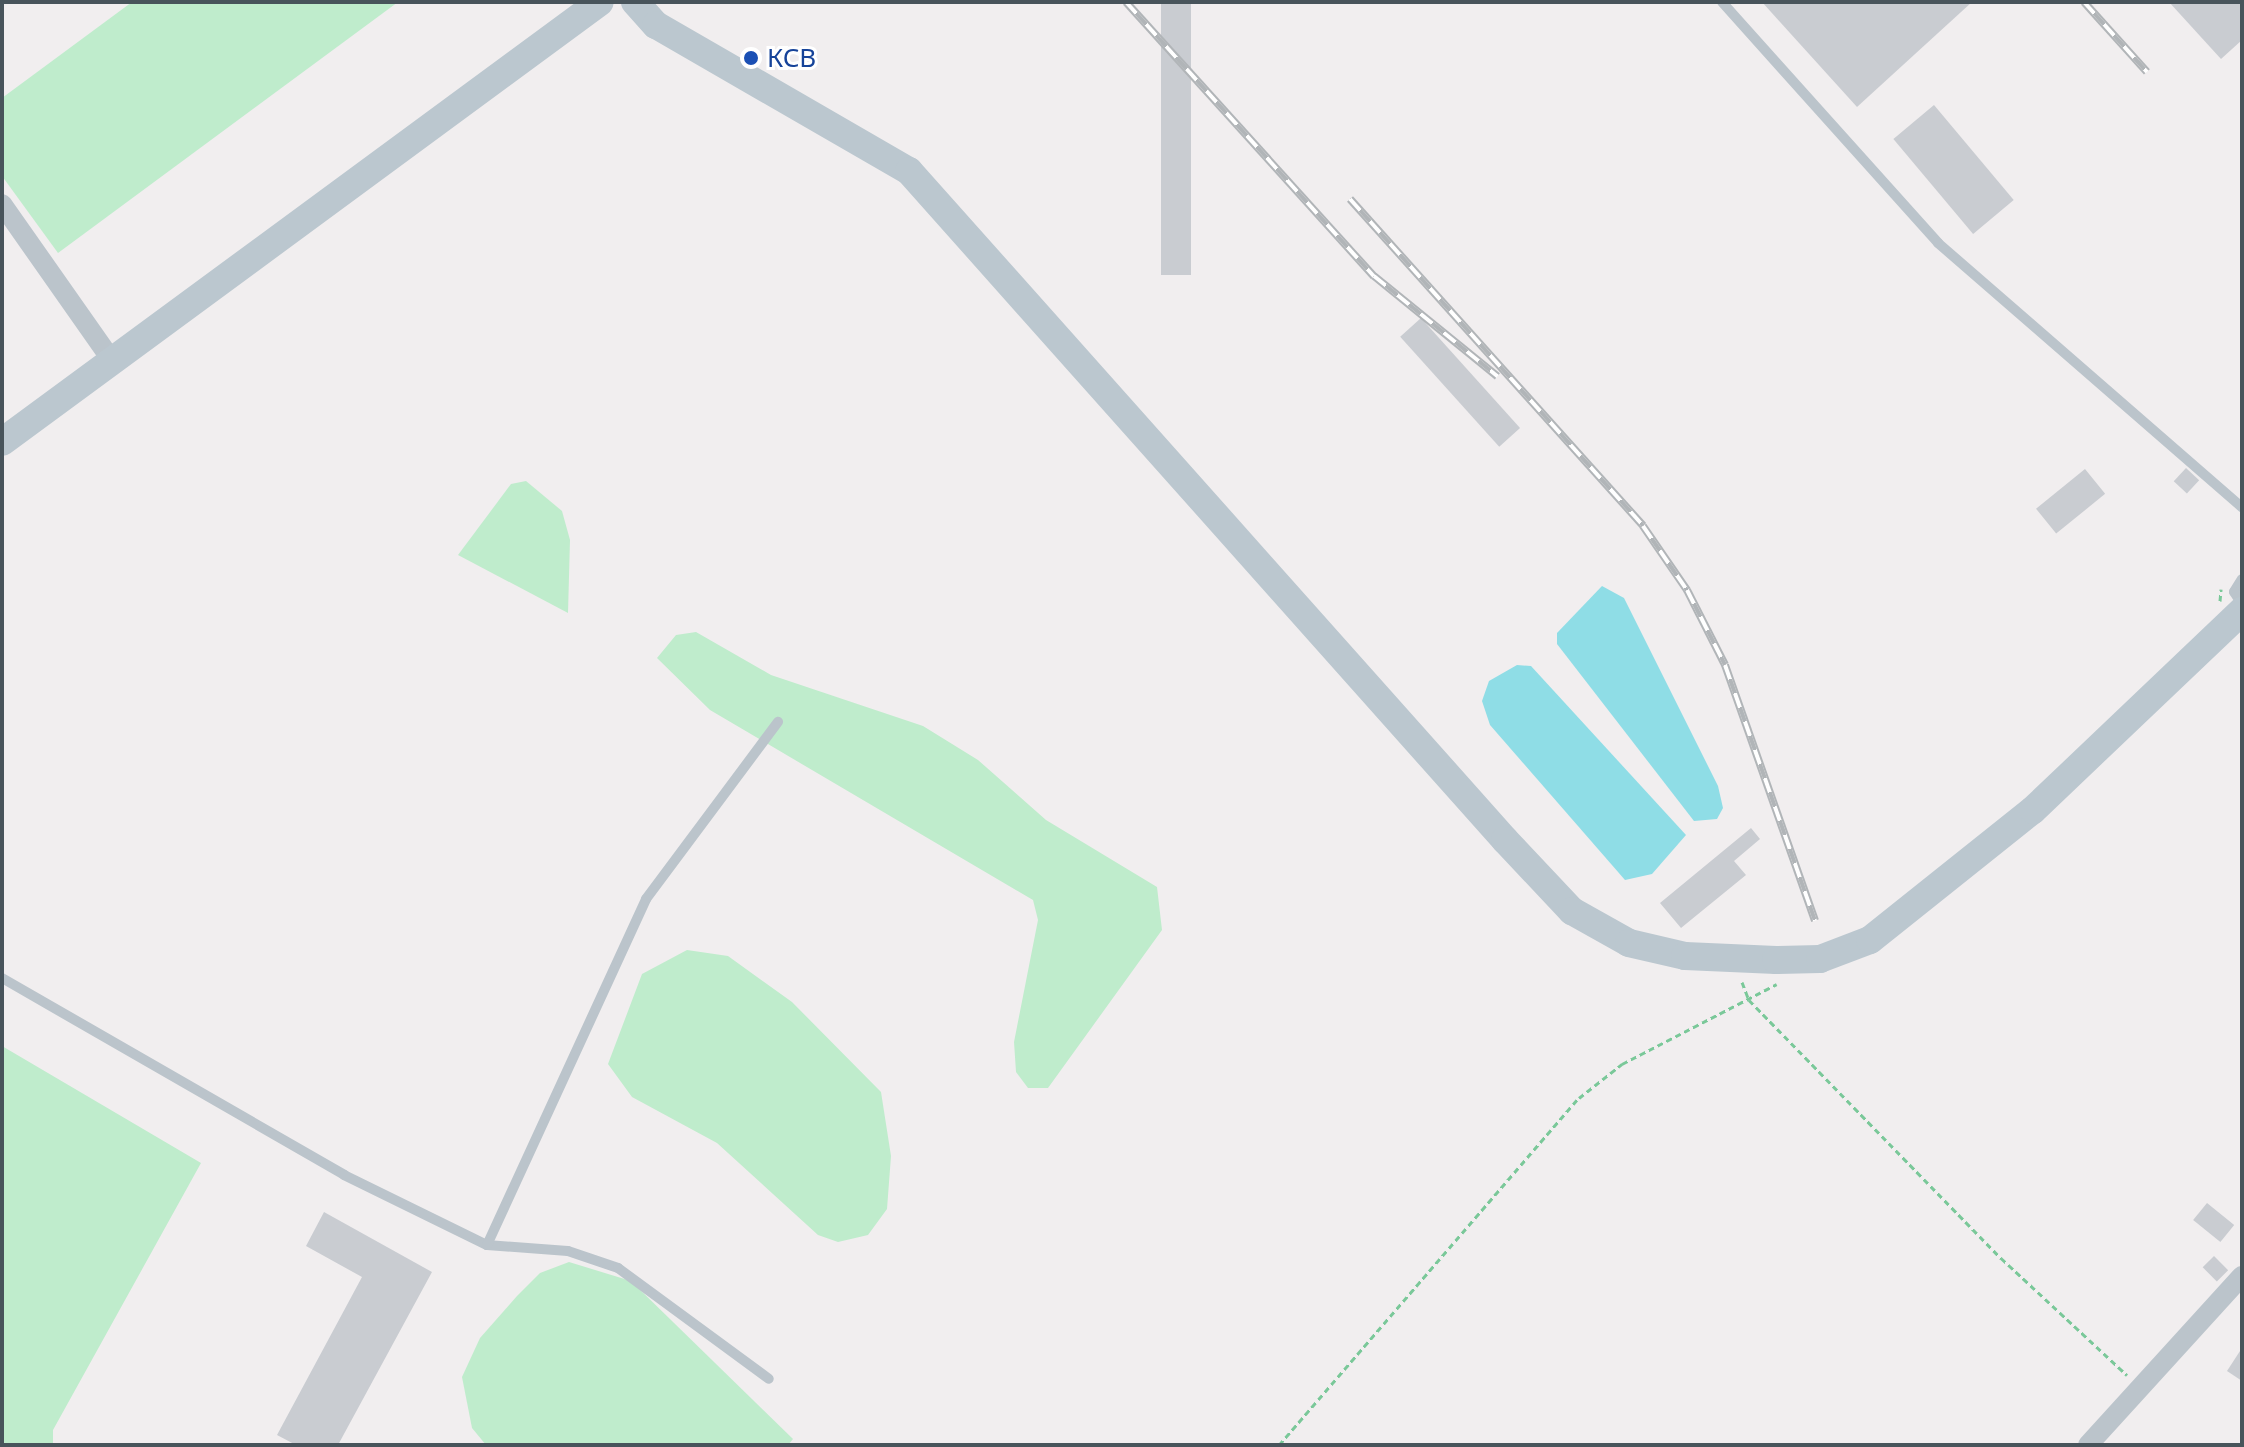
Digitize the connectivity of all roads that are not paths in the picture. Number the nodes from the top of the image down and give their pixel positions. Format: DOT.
graph roads {
  1 [pos="600,2"];
  2 [pos="635,2"];
  3 [pos="1722,2"];
  4 [pos="2,204"];
  5 [pos="113,362"];
  6 [pos="2,442"];
  7 [pos="2242,507"];
  8 [pos="2242,579"];
  9 [pos="2242,604"];
  10 [pos="2242,611"];
  11 [pos="778,722"];
  12 [pos="2,978"];
  13 [pos="487,1245"];
  14 [pos="2242,1276"];
  15 [pos="769,1379"];
  16 [pos="2088,1445"];
  1 -- 5 [label="street"];
  2 -- 10 [label="street"];
  3 -- 7 [label="lane"];
  4 -- 5 [label="street"];
  5 -- 6 [label="street"];
  8 -- 9 [label="lane"];
  11 -- 13 [label="lane"];
  12 -- 13 [label="lane"];
  13 -- 15 [label="lane"];
  14 -- 16 [label="street"];
}
